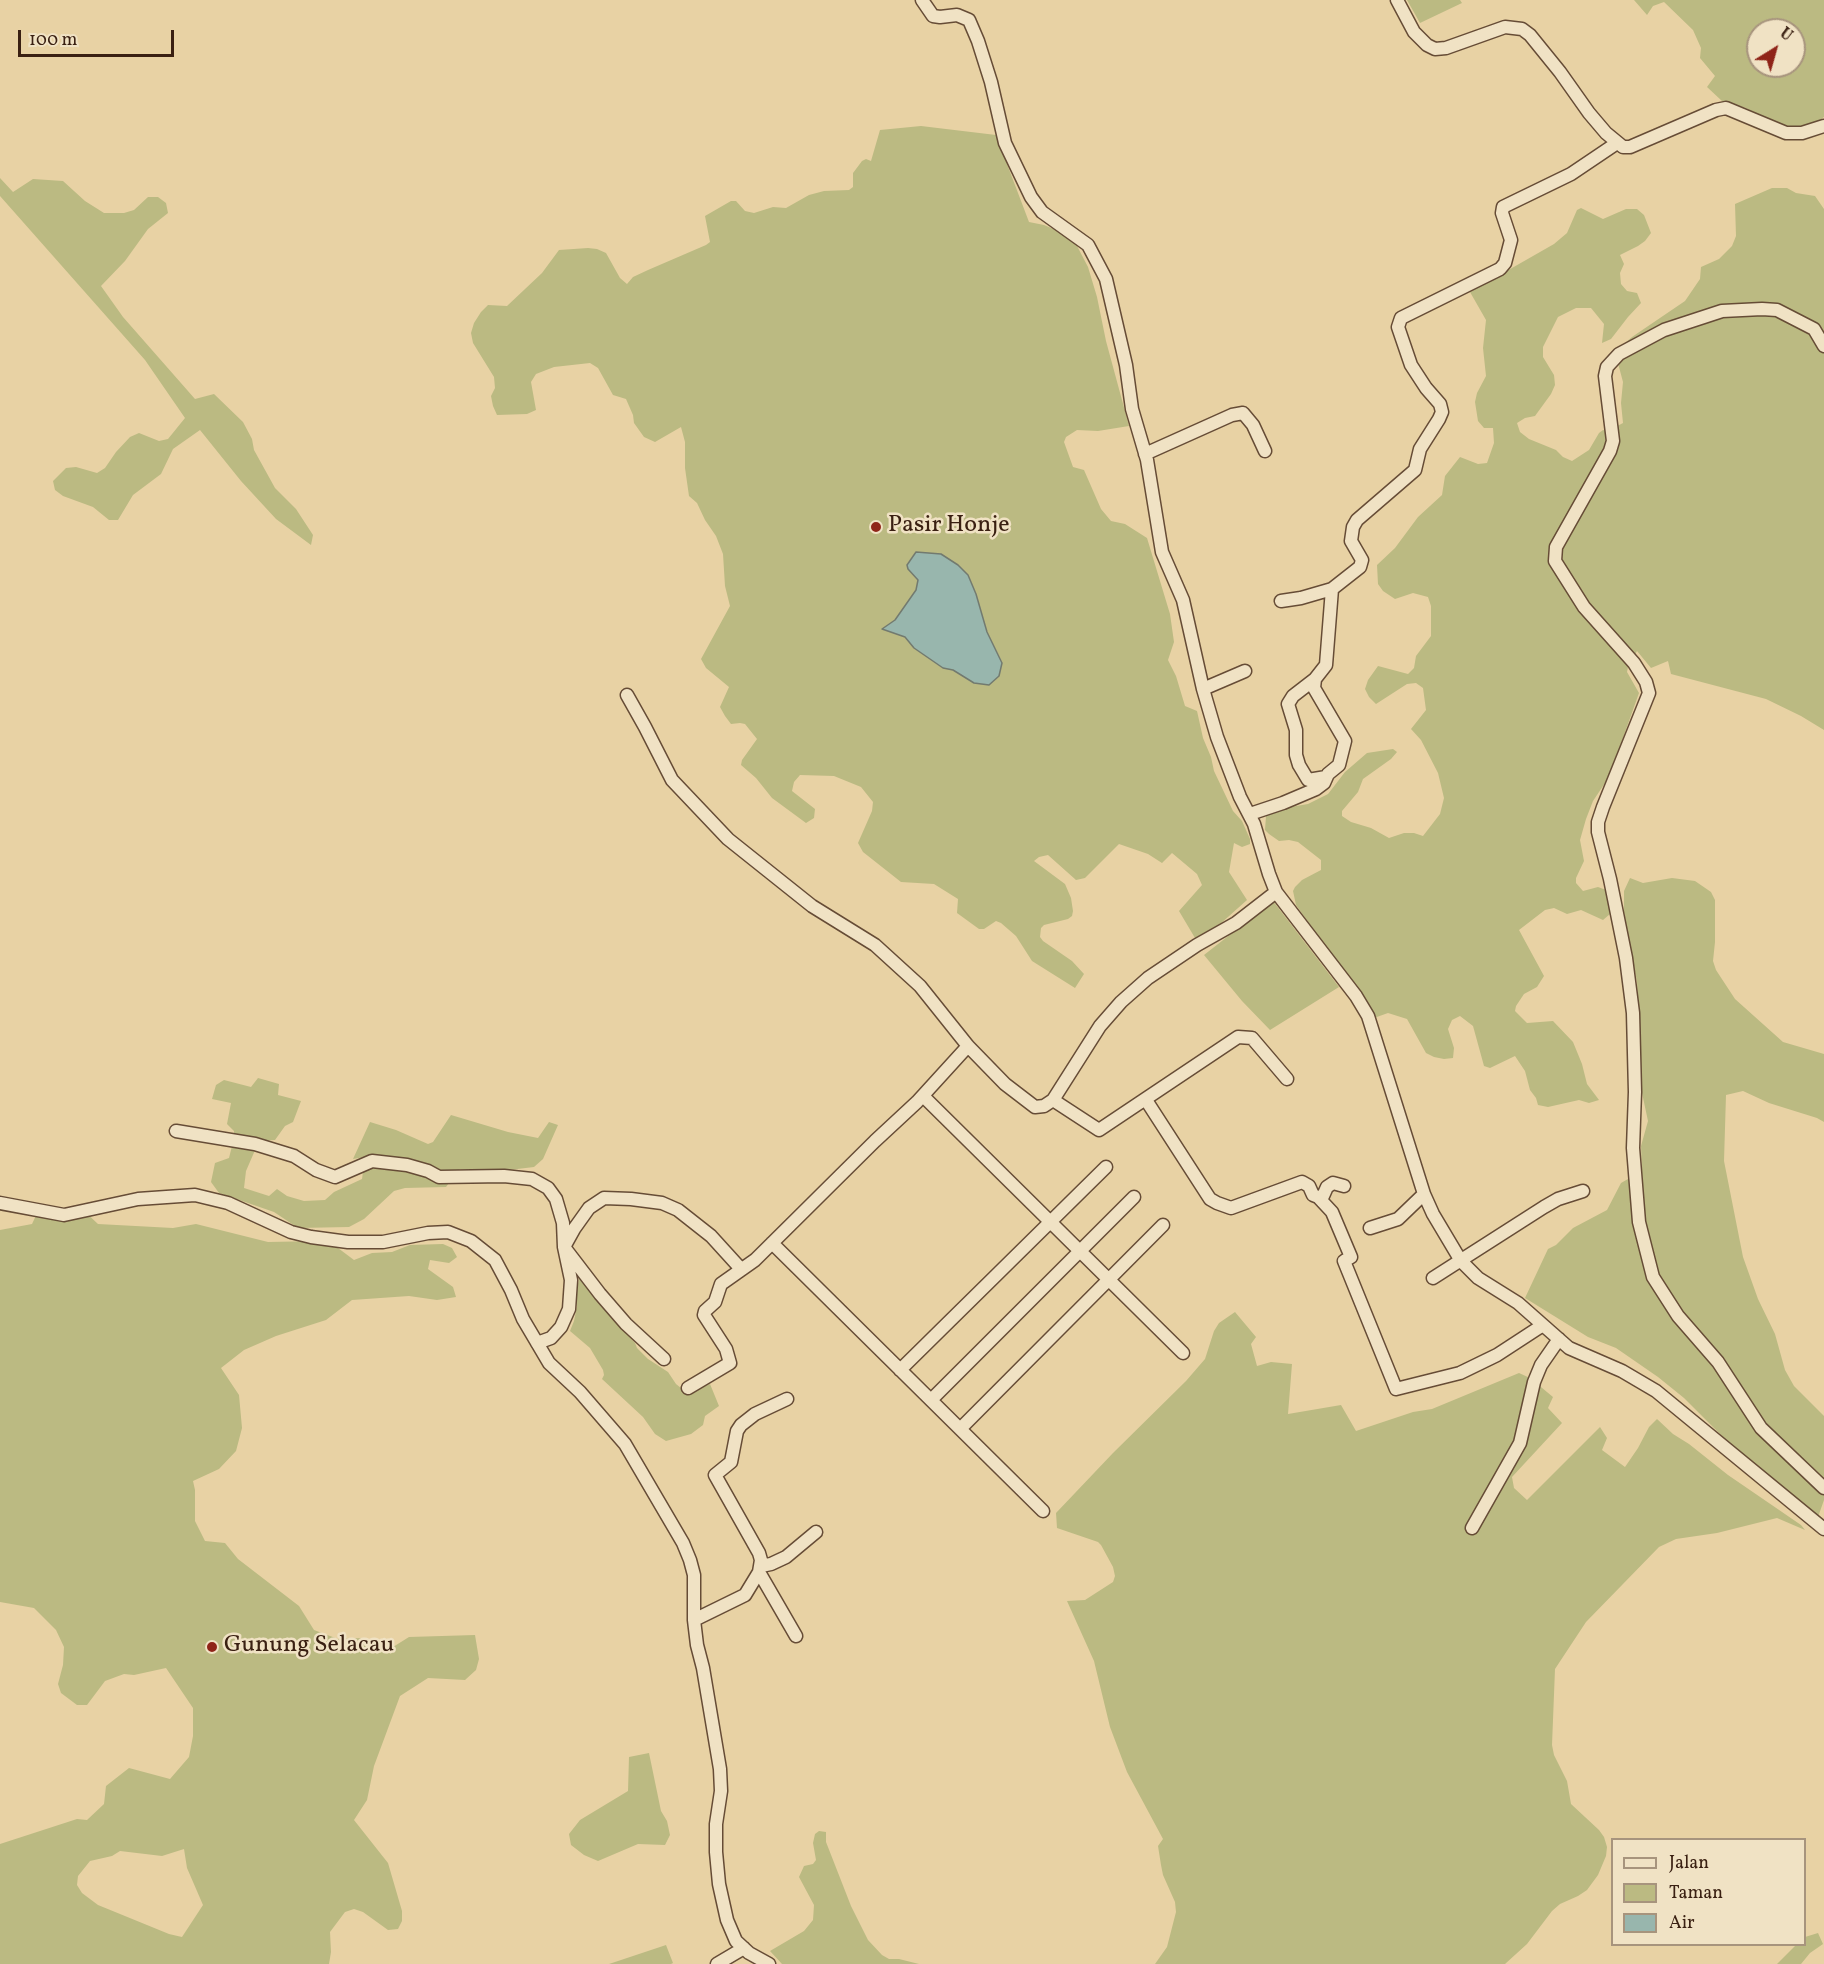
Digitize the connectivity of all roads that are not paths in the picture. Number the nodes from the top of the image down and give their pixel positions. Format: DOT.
graph roads {
  1 [pos="922,0"];
  2 [pos="1397,0"];
  3 [pos="1824,126"];
  4 [pos="1617,143"];
  5 [pos="1824,346"];
  6 [pos="1265,451"];
  7 [pos="1145,454"];
  8 [pos="1332,589"];
  9 [pos="1281,601"];
  10 [pos="1245,671"];
  11 [pos="1315,679"];
  12 [pos="1203,688"];
  13 [pos="627,696"];
  14 [pos="1326,777"];
  15 [pos="1250,814"];
  16 [pos="1276,892"];
  17 [pos="968,1046"];
  18 [pos="1287,1079"];
  19 [pos="923,1096"];
  20 [pos="1053,1100"];
  21 [pos="1146,1100"];
  22 [pos="177,1131"];
  23 [pos="1106,1167"];
  24 [pos="1344,1186"];
  25 [pos="1583,1191"];
  26 [pos="1424,1194"];
  27 [pos="1134,1197"];
  28 [pos="1318,1197"];
  29 [pos="0,1203"];
  30 [pos="1050,1222"];
  31 [pos="1163,1225"];
  32 [pos="1370,1228"];
  33 [pos="772,1243"];
  34 [pos="564,1247"];
  35 [pos="1080,1251"];
  36 [pos="1461,1261"];
  37 [pos="741,1269"];
  38 [pos="1433,1278"];
  39 [pos="1109,1280"];
  40 [pos="1543,1325"];
  41 [pos="1559,1339"];
  42 [pos="537,1343"];
  43 [pos="1183,1353"];
  44 [pos="664,1359"];
  45 [pos="900,1370"];
  46 [pos="688,1388"];
  47 [pos="787,1400"];
  48 [pos="931,1400"];
  49 [pos="960,1429"];
  50 [pos="1824,1488"];
  51 [pos="1043,1511"];
  52 [pos="1472,1528"];
  53 [pos="1824,1529"];
  54 [pos="816,1532"];
  55 [pos="760,1569"];
  56 [pos="694,1620"];
  57 [pos="796,1636"];
  58 [pos="744,1948"];
  59 [pos="717,1964"];
  60 [pos="769,1964"];
  1 -- 7 [label="street"];
  2 -- 4 [label="street"];
  3 -- 4 [label="street"];
  4 -- 8 [label="street"];
  5 -- 50 [label="street"];
  6 -- 7 [label="street"];
  7 -- 12 [label="street"];
  8 -- 9 [label="street"];
  8 -- 11 [label="street"];
  10 -- 12 [label="street"];
  11 -- 14 [label="street"];
  11 -- 14 [label="street"];
  12 -- 15 [label="street"];
  13 -- 17 [label="street"];
  14 -- 15 [label="street"];
  15 -- 16 [label="street"];
  16 -- 20 [label="street"];
  16 -- 26 [label="street"];
  17 -- 19 [label="street"];
  17 -- 20 [label="street"];
  18 -- 21 [label="street"];
  19 -- 30 [label="street"];
  19 -- 33 [label="street"];
  20 -- 21 [label="street"];
  21 -- 28 [label="street"];
  22 -- 34 [label="street"];
  23 -- 30 [label="street"];
  24 -- 28 [label="street"];
  25 -- 36 [label="street"];
  26 -- 32 [label="street"];
  26 -- 36 [label="street"];
  27 -- 35 [label="street"];
  28 -- 40 [label="street"];
  29 -- 42 [label="street"];
  30 -- 35 [label="street"];
  30 -- 45 [label="street"];
  31 -- 39 [label="street"];
  33 -- 37 [label="street"];
  33 -- 45 [label="street"];
  34 -- 37 [label="street"];
  34 -- 42 [label="street"];
  34 -- 44 [label="street"];
  35 -- 39 [label="street"];
  35 -- 48 [label="street"];
  36 -- 38 [label="street"];
  36 -- 40 [label="street"];
  37 -- 46 [label="street"];
  39 -- 43 [label="street"];
  39 -- 49 [label="street"];
  40 -- 41 [label="street"];
  41 -- 52 [label="street"];
  41 -- 53 [label="street"];
  42 -- 56 [label="street"];
  45 -- 48 [label="street"];
  47 -- 55 [label="street"];
  48 -- 49 [label="street"];
  49 -- 51 [label="street"];
  54 -- 55 [label="street"];
  55 -- 56 [label="street"];
  55 -- 57 [label="street"];
  56 -- 58 [label="street"];
  58 -- 59 [label="street"];
  58 -- 60 [label="street"];
}
